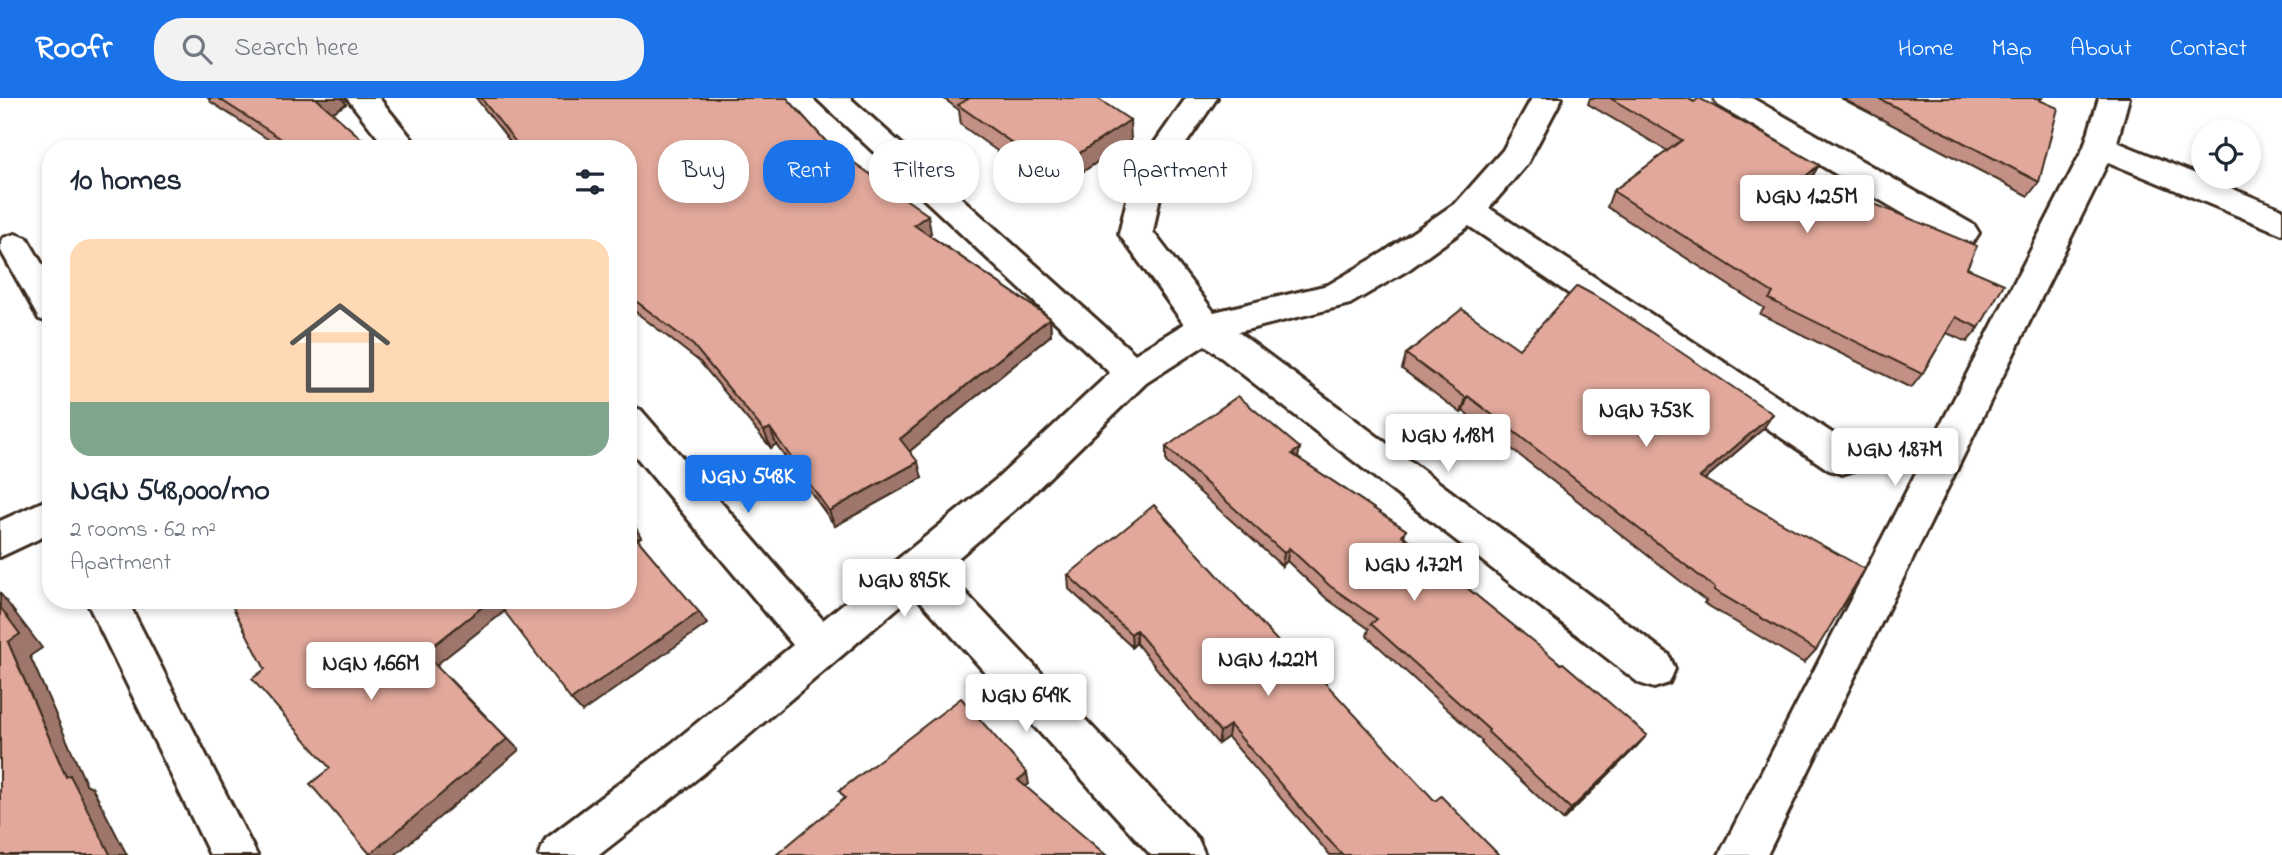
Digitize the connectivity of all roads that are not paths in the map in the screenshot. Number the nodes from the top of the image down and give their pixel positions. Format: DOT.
graph roads {
  1 [pos="362,98"];
  2 [pos="831,98"];
  3 [pos="1202,98"];
  4 [pos="1547,98"];
  5 [pos="1729,98"];
  6 [pos="2114,98"];
  7 [pos="397,140"];
  8 [pos="2100,147"];
  9 [pos="1469,210"];
  10 [pos="2282,222"];
  11 [pos="1962,233"];
  12 [pos="15,246"];
  13 [pos="42,294"];
  14 [pos="1206,327"];
  15 [pos="1133,373"];
  16 [pos="637,431"];
  17 [pos="1842,459"];
  18 [pos="42,519"];
  19 [pos="0,540"];
  20 [pos="916,568"];
  21 [pos="111,609"];
  22 [pos="822,649"];
  23 [pos="1654,669"];
  24 [pos="234,855"];
  25 [pos="562,855"];
  26 [pos="1182,855"];
  27 [pos="1742,855"];
  1 -- 7 [label="street"];
  2 -- 15 [label="street"];
  3 -- 14 [label="street"];
  4 -- 9 [label="street"];
  5 -- 11 [label="street"];
  6 -- 8 [label="street"];
  8 -- 10 [label="street"];
  8 -- 27 [label="street"];
  9 -- 14 [label="street"];
  9 -- 17 [label="street"];
  12 -- 13 [label="street"];
  14 -- 15 [label="street"];
  14 -- 23 [label="street"];
  15 -- 20 [label="street"];
  16 -- 22 [label="street"];
  18 -- 19 [label="street"];
  20 -- 22 [label="street"];
  20 -- 26 [label="street"];
  21 -- 24 [label="street"];
  22 -- 25 [label="street"];
}
